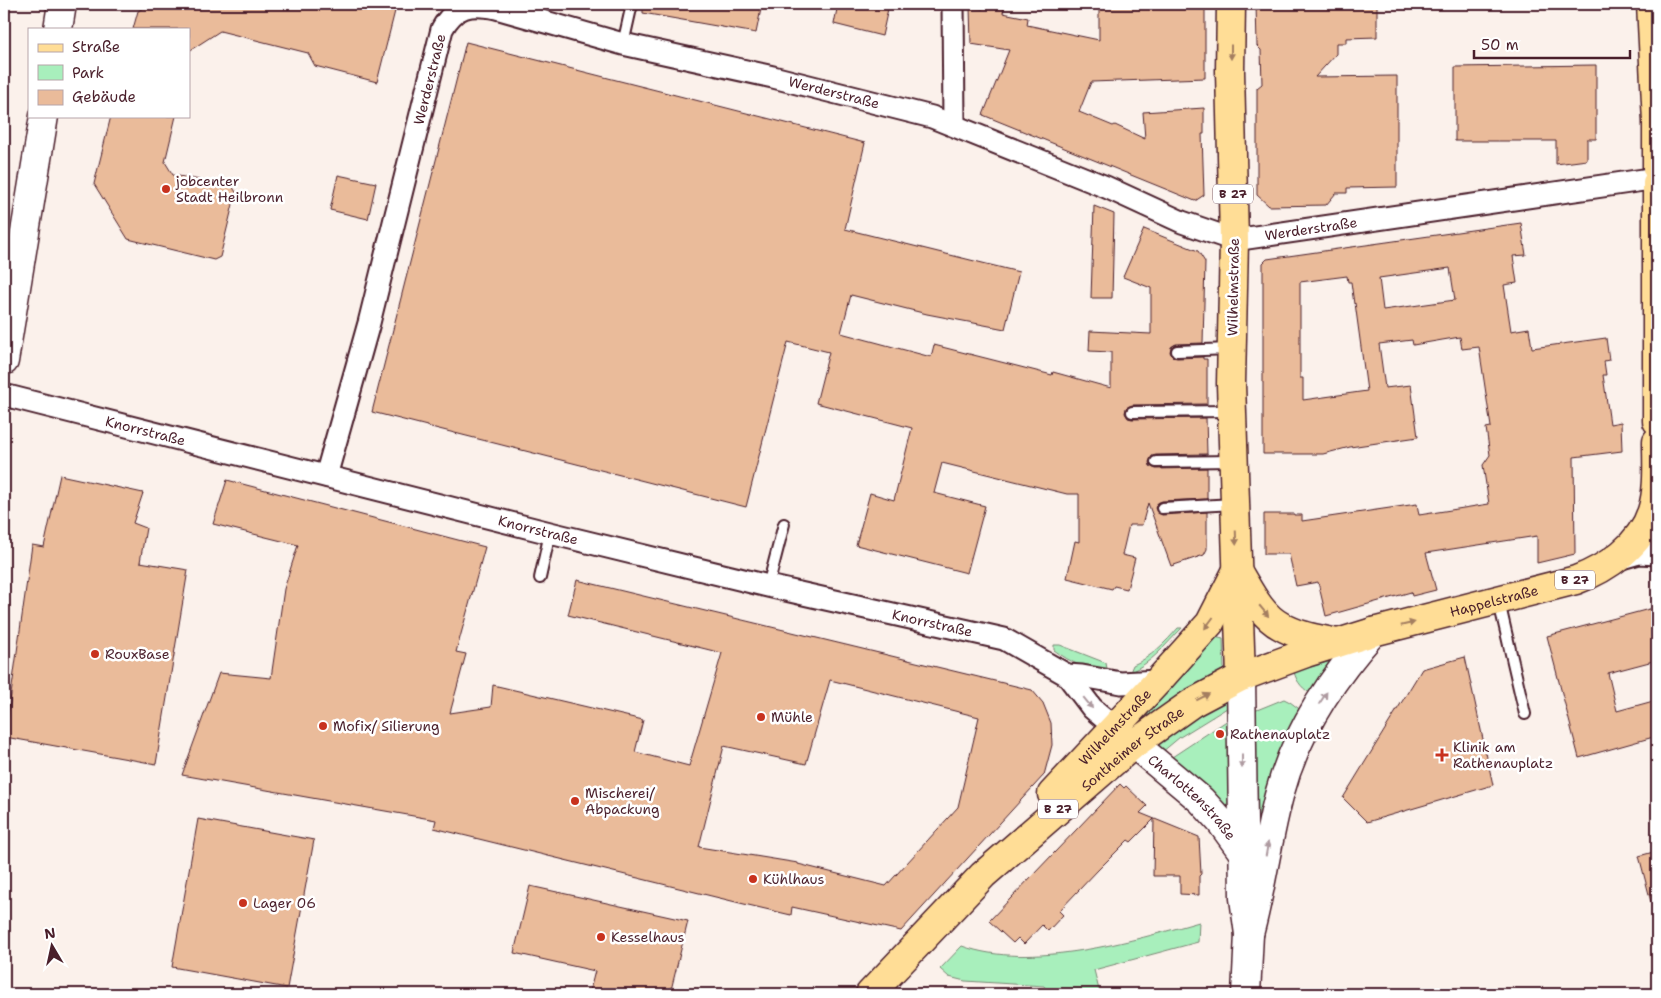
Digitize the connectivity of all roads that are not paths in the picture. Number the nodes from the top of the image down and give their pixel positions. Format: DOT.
graph roads {
  1 [pos="62,4"];
  2 [pos="632,4"];
  3 [pos="953,4"];
  4 [pos="1231,4"];
  5 [pos="1651,4"];
  6 [pos="58,28"];
  7 [pos="623,44"];
  8 [pos="44,118"];
  9 [pos="954,125"];
  10 [pos="1657,143"];
  11 [pos="1657,168"];
  12 [pos="1657,178"];
  13 [pos="1657,183"];
  14 [pos="1234,240"];
  15 [pos="1231,349"];
  16 [pos="1176,351"];
  17 [pos="4,361"];
  18 [pos="4,395"];
  19 [pos="1232,411"];
  20 [pos="1132,412"];
  21 [pos="1657,421"];
  22 [pos="1657,441"];
  23 [pos="1234,461"];
  24 [pos="1156,462"];
  25 [pos="326,476"];
  26 [pos="1657,487"];
  27 [pos="1235,504"];
  28 [pos="1162,508"];
  29 [pos="784,524"];
  30 [pos="550,533"];
  31 [pos="1657,554"];
  32 [pos="1611,562"];
  33 [pos="1237,570"];
  34 [pos="540,578"];
  35 [pos="768,586"];
  36 [pos="1499,601"];
  37 [pos="1373,632"];
  38 [pos="1337,643"];
  39 [pos="1067,675"];
  40 [pos="1241,677"];
  41 [pos="1158,681"];
  42 [pos="1525,714"];
  43 [pos="1124,736"];
  44 [pos="1244,854"];
  45 [pos="1249,934"];
  46 [pos="870,994"];
  47 [pos="1246,994"];
  1 -- 6 [label="main road"];
  2 -- 7 [label="lane"];
  3 -- 9 [label="street"];
  4 -- 14 [label="main road, Wilhelmstraße / B 27, one-way"];
  5 -- 10 [label="main road"];
  7 -- 9 [label="street, Werderstraße"];
  7 -- 25 [label="street, Werderstraße"];
  8 -- 17 [label="main road"];
  9 -- 14 [label="street, Werderstraße"];
  10 -- 11 [label="main road"];
  12 -- 14 [label="street, Werderstraße"];
  13 -- 21 [label="main road"];
  14 -- 15 [label="main road, Wilhelmstraße / B 27"];
  15 -- 16 [label="lane"];
  15 -- 19 [label="main road, Wilhelmstraße / B 27"];
  18 -- 25 [label="street, Knorrstraße"];
  19 -- 20 [label="lane"];
  19 -- 23 [label="main road, Wilhelmstraße"];
  22 -- 26 [label="main road, B 27"];
  23 -- 24 [label="lane"];
  23 -- 27 [label="main road, Wilhelmstraße"];
  25 -- 30 [label="street, Knorrstraße"];
  26 -- 32 [label="main road, Happelstraße / B 27"];
  27 -- 28 [label="lane"];
  27 -- 33 [label="main road, Wilhelmstraße, one-way"];
  29 -- 35 [label="lane"];
  30 -- 34 [label="lane"];
  30 -- 35 [label="street, Knorrstraße"];
  31 -- 32 [label="street, Happelstraße"];
  32 -- 36 [label="main road, Happelstraße / B 27"];
  33 -- 38 [label="main road, one-way"];
  33 -- 40 [label="main road, Wilhelmstraße"];
  33 -- 41 [label="main road, Wilhelmstraße / B 27, one-way"];
  35 -- 39 [label="street, Knorrstraße"];
  37 -- 36 [label="main road, Happelstraße / B 27, one-way"];
  36 -- 42 [label="lane"];
  37 -- 38 [label="main road, Sontheimer Straße / B 27"];
  45 -- 37 [label="main road, Charlottenstraße, one-way"];
  38 -- 40 [label="main road, Sontheimer Straße / B 27"];
  39 -- 41 [label="street, Knorrstraße"];
  39 -- 43 [label="street, Knorrstraße, one-way"];
  43 -- 40 [label="main road, Sontheimer Straße / B 27, one-way"];
  40 -- 44 [label="main road, Charlottenstraße, one-way"];
  41 -- 43 [label="main road, Wilhelmstraße / B 27"];
  43 -- 44 [label="main road, Charlottenstraße"];
  43 -- 46 [label="main road, Sontheimer Straße / B 27"];
  44 -- 45 [label="main road, Charlottenstraße"];
  45 -- 47 [label="main road, Charlottenstraße"];
}
